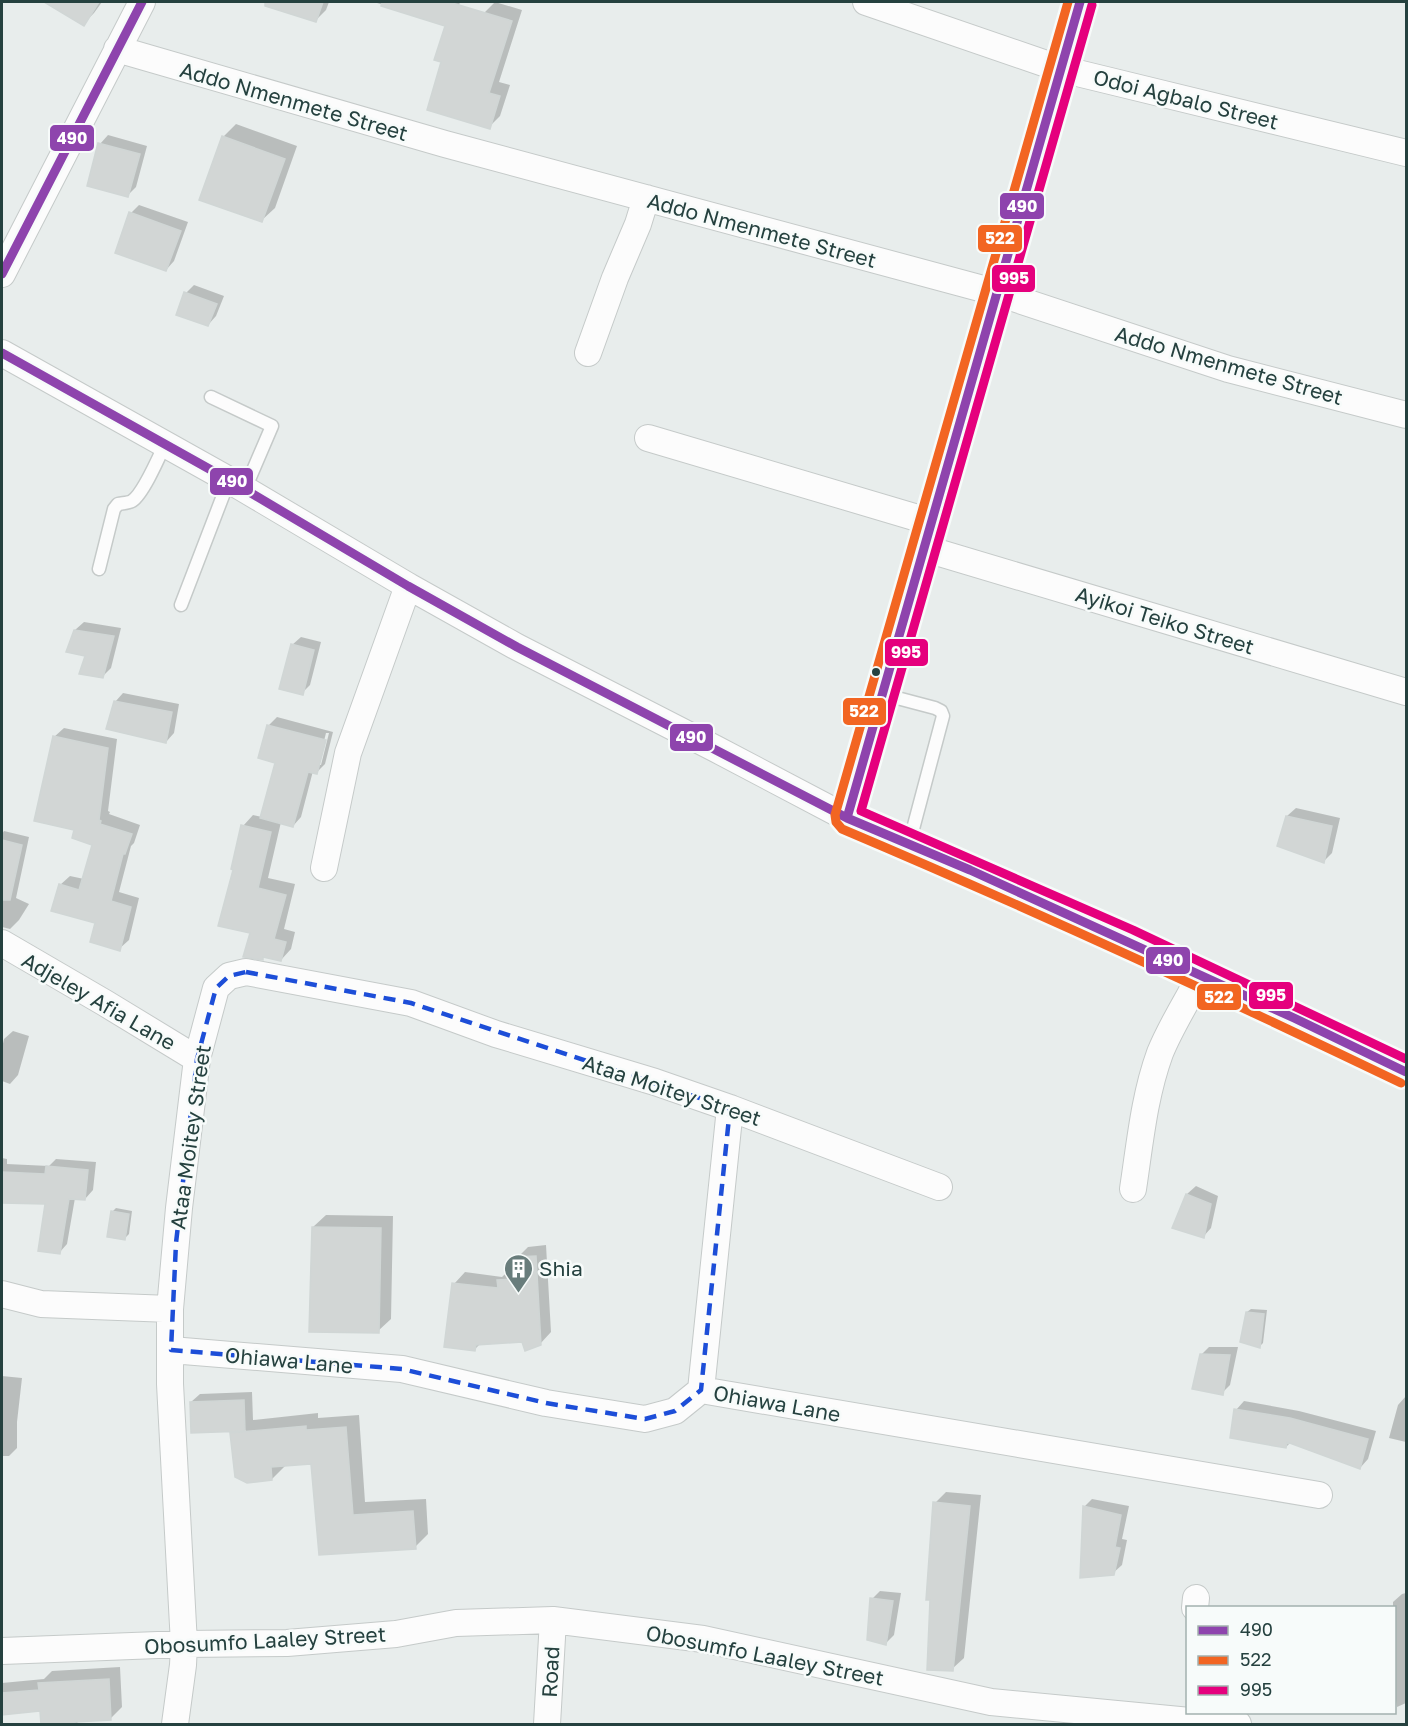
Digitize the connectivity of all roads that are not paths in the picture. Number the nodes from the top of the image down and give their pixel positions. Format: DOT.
graph roads {
  1 [pos="142,2"];
  2 [pos="866,2"];
  3 [pos="1080,2"];
  4 [pos="117,50"];
  5 [pos="1062,69"];
  6 [pos="1407,153"];
  7 [pos="646,198"];
  8 [pos="2,274"];
  9 [pos="998,294"];
  10 [pos="2,353"];
  11 [pos="588,353"];
  12 [pos="211,397"];
  13 [pos="1407,415"];
  14 [pos="648,438"];
  15 [pos="165,444"];
  16 [pos="237,485"];
  17 [pos="931,522"];
  18 [pos="923,548"];
  19 [pos="99,569"];
  20 [pos="408,586"];
  21 [pos="181,605"];
  22 [pos="1407,692"];
  23 [pos="882,694"];
  24 [pos="847,819"];
  25 [pos="909,844"];
  26 [pos="324,868"];
  27 [pos="2,944"];
  28 [pos="1201,975"];
  29 [pos="197,1059"];
  30 [pos="1407,1072"];
  31 [pos="730,1108"];
  32 [pos="939,1187"];
  33 [pos="1133,1189"];
  34 [pos="2,1294"];
  35 [pos="170,1309"];
  36 [pos="171,1350"];
  37 [pos="701,1390"];
  38 [pos="1319,1495"];
  39 [pos="553,1620"];
  40 [pos="184,1644"];
  41 [pos="2,1651"];
  42 [pos="1190,1717"];
  43 [pos="175,1725"];
  44 [pos="547,1725"];
  45 [pos="1239,1725"];
  1 -- 4 [label="street"];
  2 -- 5 [label="street, Odoi Agbalo Street"];
  3 -- 5 [label="street"];
  4 -- 7 [label="street, Addo Nmenmete Street"];
  4 -- 8 [label="street"];
  5 -- 6 [label="street, Odoi Agbalo Street"];
  5 -- 9 [label="street"];
  7 -- 9 [label="street, Addo Nmenmete Street"];
  7 -- 11 [label="street"];
  9 -- 13 [label="street, Addo Nmenmete Street"];
  9 -- 17 [label="street"];
  10 -- 15 [label="street"];
  12 -- 16 [label="lane"];
  14 -- 17 [label="street"];
  15 -- 16 [label="street"];
  15 -- 19 [label="lane"];
  16 -- 20 [label="street"];
  16 -- 21 [label="lane"];
  17 -- 18 [label="street"];
  18 -- 22 [label="street, Ayikoi Teiko Street"];
  18 -- 23 [label="street"];
  20 -- 24 [label="street"];
  20 -- 26 [label="street"];
  23 -- 24 [label="street"];
  23 -- 25 [label="lane"];
  24 -- 25 [label="street"];
  25 -- 28 [label="street"];
  27 -- 29 [label="street, Adjeley Afia Lane"];
  28 -- 30 [label="street"];
  28 -- 33 [label="street"];
  29 -- 31 [label="street, Ataa Moitey Street"];
  29 -- 35 [label="street, Ataa Moitey Street"];
  31 -- 32 [label="street, Ataa Moitey Street"];
  31 -- 37 [label="street"];
  34 -- 35 [label="street"];
  35 -- 36 [label="street, Ataa Moitey Street"];
  36 -- 37 [label="street, Ohiawa Lane"];
  36 -- 40 [label="street, Ataa Moitey Street"];
  37 -- 38 [label="street, Ohiawa Lane"];
  39 -- 40 [label="street, Obosumfo Laaley Street"];
  39 -- 42 [label="street, Obosumfo Laaley Street"];
  39 -- 44 [label="street, Road"];
  40 -- 41 [label="street, Obosumfo Laaley Street"];
  40 -- 43 [label="street, Ataa Moitey Street"];
  42 -- 45 [label="street, Obosumfo Laaley Street"];
}
